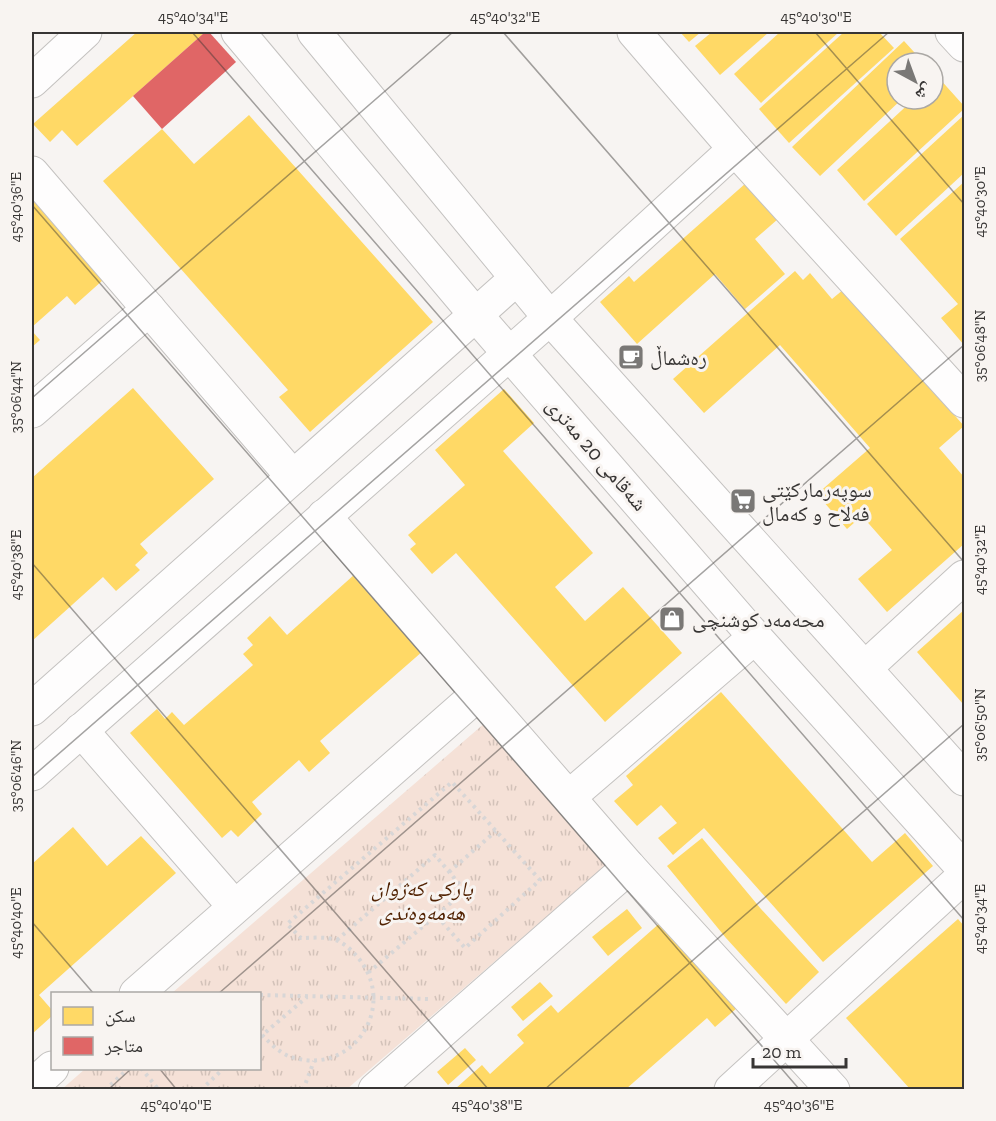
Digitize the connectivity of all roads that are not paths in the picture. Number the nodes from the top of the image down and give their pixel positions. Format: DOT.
graph roads {
  1 [pos="85,32"];
  2 [pos="238,32"];
  3 [pos="314,32"];
  4 [pos="634,32"];
  5 [pos="952,32"];
  6 [pos="964,45"];
  7 [pos="32,81"];
  8 [pos="735,149"];
  9 [pos="32,173"];
  10 [pos="517,278"];
  11 [pos="149,309"];
  12 [pos="475,314"];
  13 [pos="550,318"];
  14 [pos="510,353"];
  15 [pos="964,398"];
  16 [pos="32,411"];
  17 [pos="293,477"];
  18 [pos="324,516"];
  19 [pos="964,577"];
  20 [pos="754,638"];
  21 [pos="865,668"];
  22 [pos="478,694"];
  23 [pos="32,709"];
  24 [pos="81,730"];
  25 [pos="32,774"];
  26 [pos="964,778"];
  27 [pos="569,797"];
  28 [pos="630,867"];
  29 [pos="964,869"];
  30 [pos="964,876"];
  31 [pos="234,906"];
  32 [pos="137,992"];
  33 [pos="787,1040"];
  34 [pos="51,1069"];
  35 [pos="32,1086"];
  36 [pos="387,1086"];
  37 [pos="731,1089"];
  38 [pos="833,1089"];
  1 -- 7 [label="street"];
  2 -- 12 [label="street, شەقامی 20 مەتری"];
  3 -- 10 [label="street"];
  4 -- 8 [label="street"];
  5 -- 6 [label="street"];
  8 -- 13 [label="street"];
  8 -- 15 [label="street"];
  9 -- 11 [label="street"];
  10 -- 12 [label="street"];
  10 -- 13 [label="street"];
  11 -- 16 [label="street"];
  11 -- 17 [label="street"];
  12 -- 14 [label="street, شەقامی 20 مەتری"];
  12 -- 17 [label="street"];
  13 -- 14 [label="street"];
  13 -- 21 [label="street"];
  14 -- 18 [label="street"];
  14 -- 20 [label="street, شەقامی 20 مەتری"];
  17 -- 23 [label="street"];
  18 -- 22 [label="street"];
  18 -- 24 [label="street"];
  19 -- 21 [label="street"];
  20 -- 27 [label="street"];
  20 -- 29 [label="street, شەقامی 20 مەتری"];
  21 -- 26 [label="street"];
  22 -- 27 [label="street"];
  22 -- 31 [label="street"];
  24 -- 25 [label="street"];
  24 -- 31 [label="street"];
  27 -- 28 [label="street"];
  28 -- 33 [label="street"];
  28 -- 36 [label="street"];
  30 -- 33 [label="street"];
  31 -- 32 [label="street"];
  33 -- 37 [label="street"];
  33 -- 38 [label="street"];
  34 -- 35 [label="street"];
}
